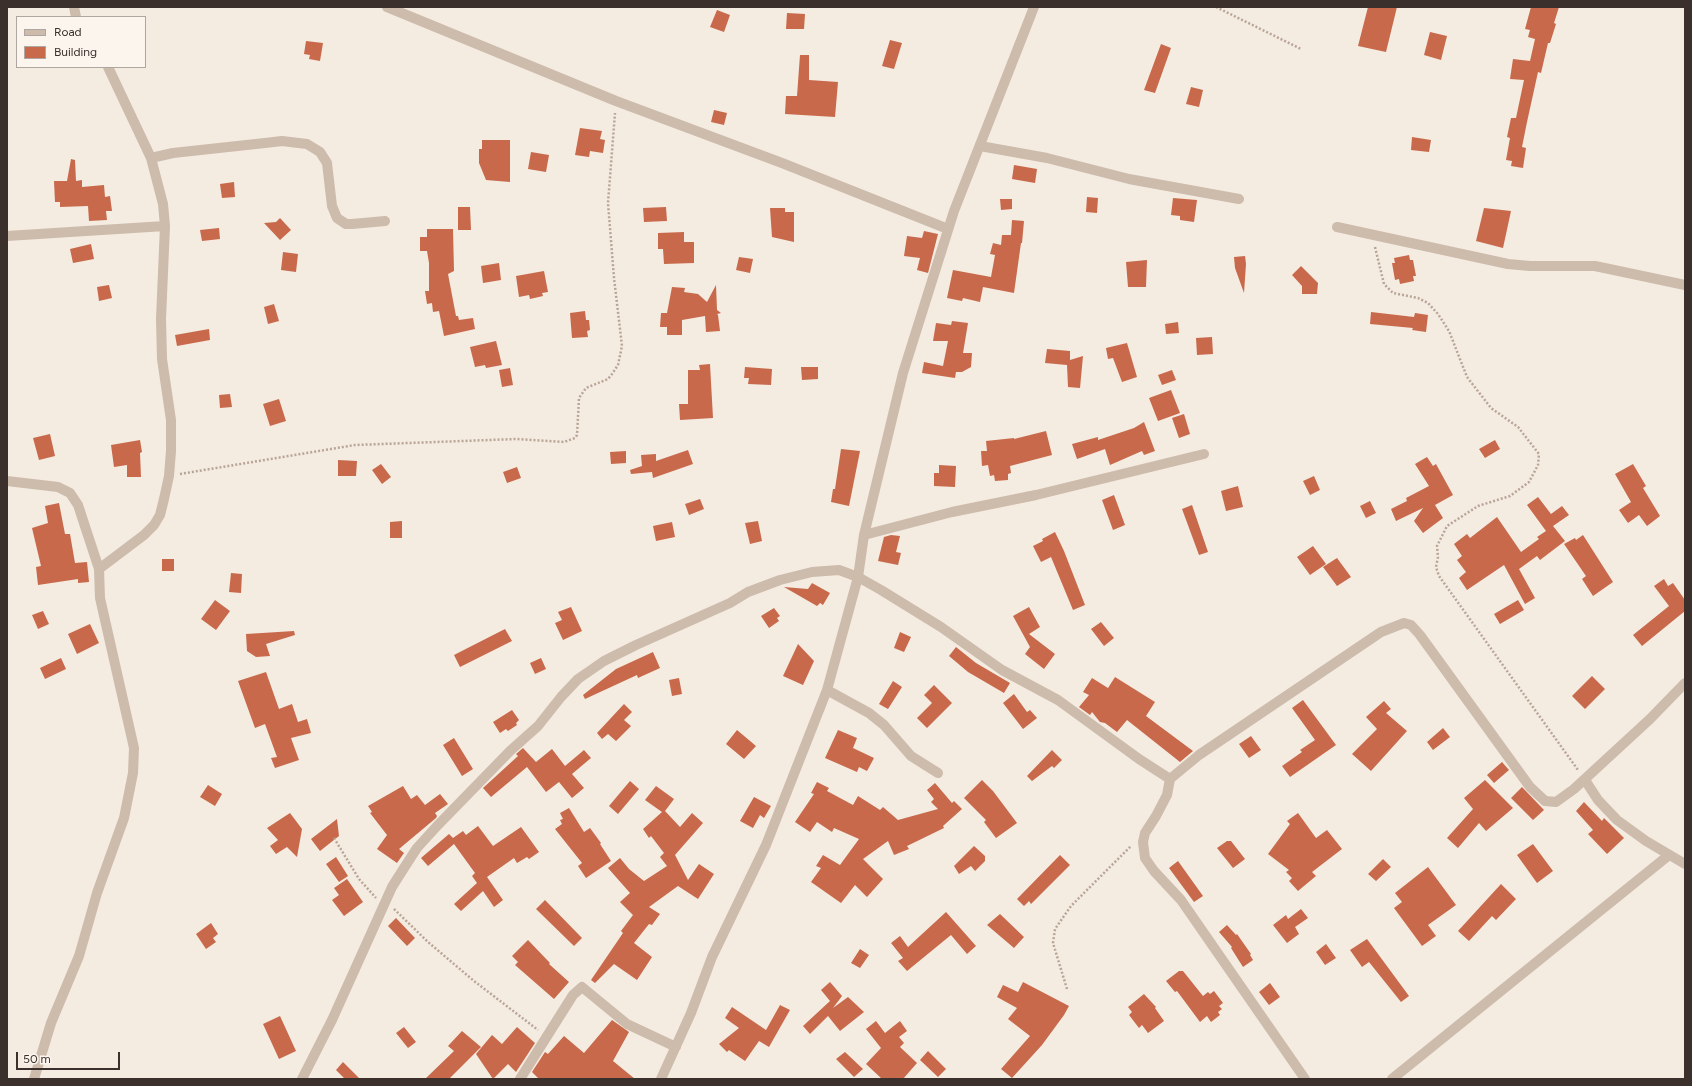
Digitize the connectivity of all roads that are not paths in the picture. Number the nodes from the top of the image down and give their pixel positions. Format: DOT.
graph roads {
  1 [pos="387,7"];
  2 [pos="1034,7"];
  3 [pos="108,68"];
  4 [pos="980,146"];
  5 [pos="151,158"];
  6 [pos="1239,198"];
  7 [pos="385,222"];
  8 [pos="165,226"];
  9 [pos="1338,227"];
  10 [pos="948,229"];
  11 [pos="7,236"];
  12 [pos="1685,285"];
  13 [pos="1204,454"];
  14 [pos="7,481"];
  15 [pos="864,535"];
  16 [pos="99,569"];
  17 [pos="858,577"];
  18 [pos="1685,682"];
  19 [pos="827,690"];
  20 [pos="938,773"];
  21 [pos="1170,779"];
  22 [pos="1585,780"];
  23 [pos="1670,855"];
  24 [pos="1685,864"];
  25 [pos="676,1047"];
  26 [pos="34,1079"];
  27 [pos="302,1079"];
  28 [pos="520,1079"];
  29 [pos="661,1079"];
  30 [pos="1305,1079"];
  31 [pos="1392,1079"];
  1 -- 10 [label="street"];
  2 -- 4 [label="street"];
  3 -- 5 [label="street"];
  4 -- 6 [label="street"];
  4 -- 10 [label="street"];
  5 -- 7 [label="street"];
  5 -- 8 [label="street"];
  8 -- 11 [label="street"];
  8 -- 16 [label="street"];
  9 -- 12 [label="street"];
  10 -- 15 [label="street"];
  13 -- 15 [label="street"];
  14 -- 16 [label="street"];
  15 -- 17 [label="street"];
  16 -- 26 [label="street"];
  17 -- 19 [label="street"];
  17 -- 21 [label="street"];
  17 -- 27 [label="street"];
  18 -- 22 [label="street"];
  19 -- 20 [label="street"];
  19 -- 25 [label="street"];
  21 -- 22 [label="street"];
  21 -- 30 [label="street"];
  22 -- 23 [label="street"];
  23 -- 24 [label="street"];
  23 -- 31 [label="street"];
  25 -- 28 [label="street"];
  25 -- 29 [label="street"];
}
